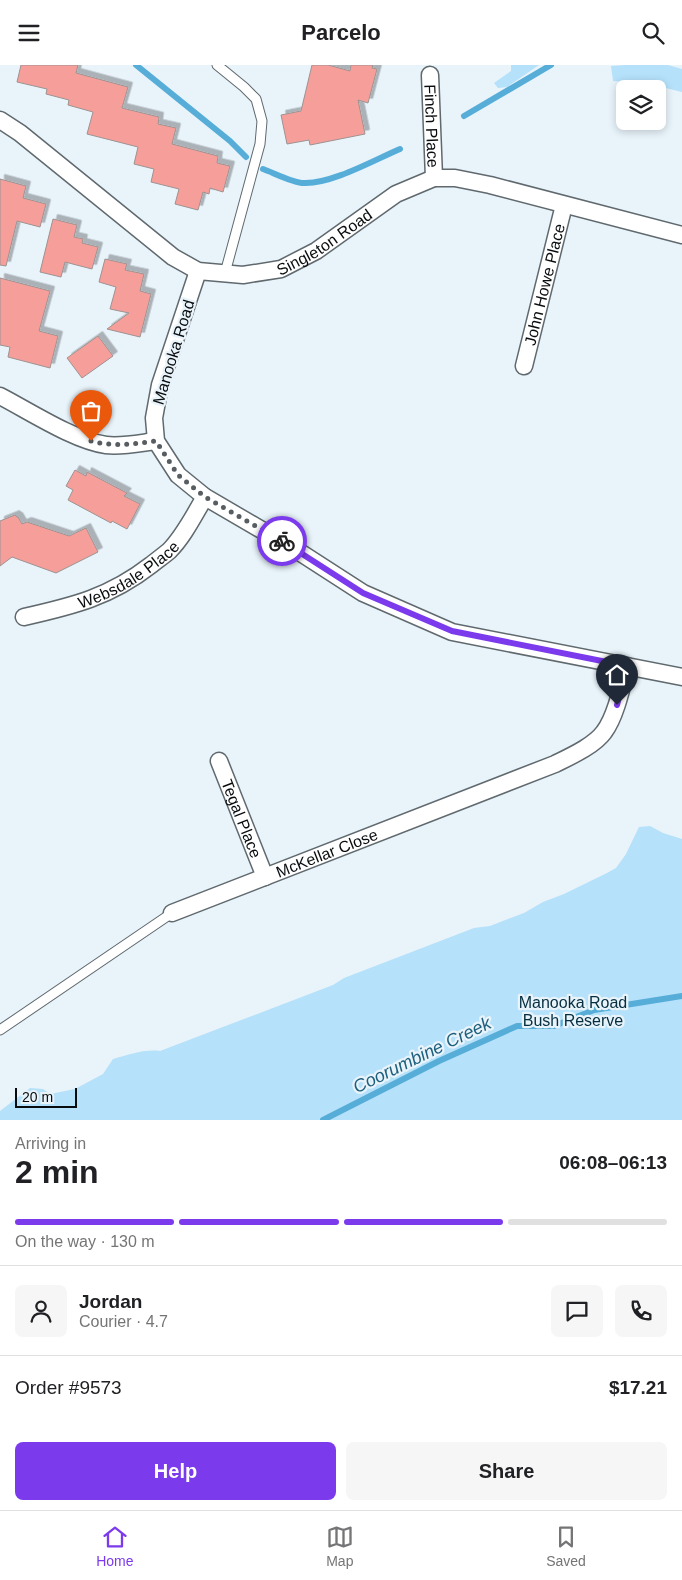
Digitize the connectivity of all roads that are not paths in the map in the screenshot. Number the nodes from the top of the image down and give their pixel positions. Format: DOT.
graph roads {
  1 [pos="216,65"];
  2 [pos="430,75"];
  3 [pos="0,121"];
  4 [pos="434,178"];
  5 [pos="564,205"];
  6 [pos="682,235"];
  7 [pos="198,271"];
  8 [pos="225,273"];
  9 [pos="524,366"];
  10 [pos="0,396"];
  11 [pos="156,441"];
  12 [pos="205,497"];
  13 [pos="24,617"];
  14 [pos="627,666"];
  15 [pos="682,677"];
  16 [pos="219,761"];
  17 [pos="265,877"];
  18 [pos="172,913"];
  19 [pos="0,1030"];
  1 -- 8 [label="lane"];
  2 -- 4 [label="street, Finch Place"];
  3 -- 7 [label="street, Singleton Road"];
  4 -- 5 [label="street, Singleton Road"];
  4 -- 8 [label="street, Singleton Road"];
  5 -- 6 [label="street, Singleton Road"];
  5 -- 9 [label="street, John Howe Place"];
  7 -- 8 [label="street, Singleton Road"];
  7 -- 11 [label="street, Manooka Road"];
  10 -- 11 [label="street"];
  11 -- 12 [label="street, Manooka Road"];
  12 -- 13 [label="street, Websdale Place"];
  12 -- 14 [label="street, Manooka Road"];
  14 -- 15 [label="street, Manooka Road"];
  14 -- 17 [label="street, McKellar Close"];
  16 -- 17 [label="street, Tegal Place"];
  17 -- 18 [label="street, McKellar Close"];
  18 -- 19 [label="lane, McKellar Close"];
}
